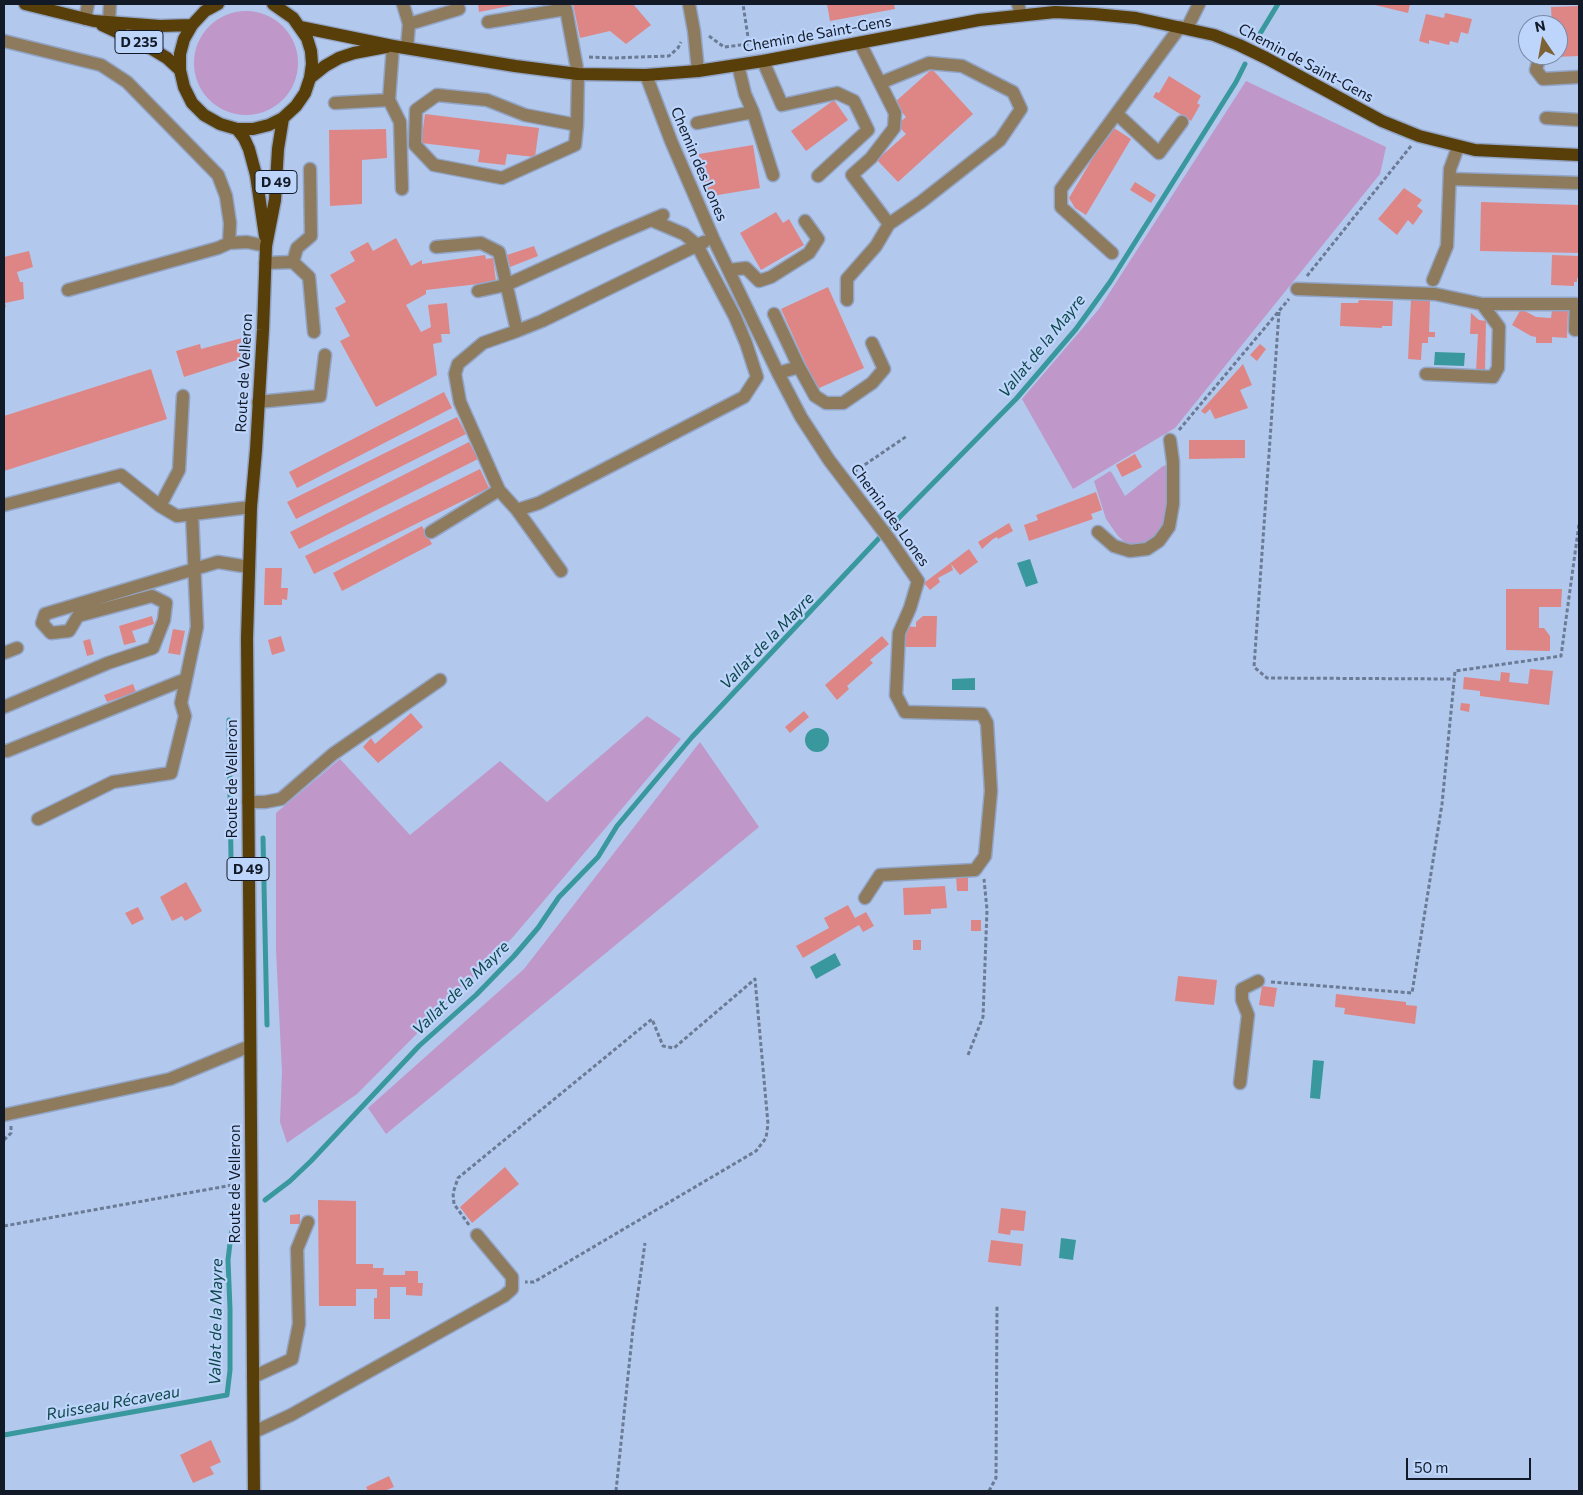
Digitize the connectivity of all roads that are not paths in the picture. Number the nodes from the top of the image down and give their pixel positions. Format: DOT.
graph roads {
  1 [pos="25,4"];
  2 [pos="88,4"];
  3 [pos="110,4"];
  4 [pos="218,4"];
  5 [pos="273,4"];
  6 [pos="403,4"];
  7 [pos="689,4"];
  8 [pos="1200,4"];
  9 [pos="566,6"];
  10 [pos="285,7"];
  11 [pos="1019,9"];
  12 [pos="459,10"];
  13 [pos="89,20"];
  14 [pos="109,22"];
  15 [pos="488,22"];
  16 [pos="409,24"];
  17 [pos="192,25"];
  18 [pos="300,27"];
  19 [pos="1184,28"];
  20 [pos="4,42"];
  21 [pos="860,43"];
  22 [pos="393,46"];
  23 [pos="407,48"];
  24 [pos="763,61"];
  25 [pos="738,65"];
  26 [pos="1537,65"];
  27 [pos="180,70"];
  28 [pos="698,70"];
  29 [pos="578,74"];
  30 [pos="646,76"];
  31 [pos="1579,77"];
  32 [pos="310,78"];
  33 [pos="880,84"];
  34 [pos="389,100"];
  35 [pos="335,104"];
  36 [pos="753,112"];
  37 [pos="1117,114"];
  38 [pos="284,118"];
  39 [pos="1546,118"];
  40 [pos="1579,120"];
  41 [pos="1182,122"];
  42 [pos="697,123"];
  43 [pos="577,125"];
  44 [pos="237,129"];
  45 [pos="1458,147"];
  46 [pos="1579,155"];
  47 [pos="310,169"];
  48 [pos="773,175"];
  49 [pos="818,176"];
  50 [pos="1450,179"];
  51 [pos="1579,183"];
  52 [pos="402,189"];
  53 [pos="663,215"];
  54 [pos="651,220"];
  55 [pos="805,221"];
  56 [pos="889,224"];
  57 [pos="713,238"];
  58 [pos="229,243"];
  59 [pos="697,245"];
  60 [pos="266,246"];
  61 [pos="436,247"];
  62 [pos="1112,253"];
  63 [pos="293,262"];
  64 [pos="265,263"];
  65 [pos="729,270"];
  66 [pos="1433,280"];
  67 [pos="506,285"];
  68 [pos="1298,288"];
  69 [pos="68,290"];
  70 [pos="478,291"];
  71 [pos="847,300"];
  72 [pos="1482,304"];
  73 [pos="774,314"];
  74 [pos="1575,330"];
  75 [pos="517,331"];
  76 [pos="314,332"];
  77 [pos="872,343"];
  78 [pos="325,355"];
  79 [pos="799,367"];
  80 [pos="778,374"];
  81 [pos="1426,374"];
  82 [pos="183,396"];
  83 [pos="258,402"];
  84 [pos="1170,440"];
  85 [pos="499,490"];
  86 [pos="4,505"];
  87 [pos="160,506"];
  88 [pos="251,507"];
  89 [pos="517,510"];
  90 [pos="192,514"];
  91 [pos="431,532"];
  92 [pos="1098,532"];
  93 [pos="249,566"];
  94 [pos="195,569"];
  95 [pos="561,571"];
  96 [pos="17,648"];
  97 [pos="4,653"];
  98 [pos="186,679"];
  99 [pos="440,680"];
  100 [pos="4,707"];
  101 [pos="4,751"];
  102 [pos="248,802"];
  103 [pos="38,819"];
  104 [pos="865,898"];
  105 [pos="1258,981"];
  106 [pos="250,1046"];
  107 [pos="1240,1083"];
  108 [pos="4,1115"];
  109 [pos="308,1222"];
  110 [pos="477,1235"];
  111 [pos="253,1377"];
  112 [pos="254,1432"];
  113 [pos="254,1491"];
  1 -- 13 [label="main road, D 235"];
  2 -- 13 [label="street"];
  3 -- 14 [label="street"];
  4 -- 17 [label="main road"];
  5 -- 10 [label="main road"];
  6 -- 16 [label="street"];
  7 -- 28 [label="street"];
  8 -- 19 [label="street"];
  9 -- 15 [label="street"];
  9 -- 29 [label="street"];
  10 -- 18 [label="main road"];
  11 -- 19 [label="main road, Chemin de Saint-Gens"];
  11 -- 21 [label="main road, Chemin de Saint-Gens"];
  12 -- 16 [label="street"];
  13 -- 14 [label="main road, D 235"];
  13 -- 27 [label="main road, D 235"];
  14 -- 17 [label="main road, D 235"];
  16 -- 23 [label="street"];
  17 -- 27 [label="main road"];
  18 -- 22 [label="main road, Chemin de Saint-Gens"];
  18 -- 32 [label="main road"];
  19 -- 37 [label="street"];
  19 -- 45 [label="main road, Chemin de Saint-Gens"];
  20 -- 58 [label="street"];
  21 -- 24 [label="main road, Chemin de Saint-Gens"];
  21 -- 33 [label="street"];
  22 -- 23 [label="main road, Chemin de Saint-Gens"];
  22 -- 32 [label="main road, Chemin de Saint-Gens"];
  22 -- 34 [label="street"];
  23 -- 29 [label="main road, Chemin de Saint-Gens"];
  24 -- 25 [label="main road, Chemin de Saint-Gens"];
  24 -- 49 [label="street"];
  25 -- 28 [label="main road, Chemin de Saint-Gens"];
  25 -- 36 [label="street"];
  26 -- 31 [label="street"];
  27 -- 44 [label="main road"];
  28 -- 30 [label="main road, Chemin de Saint-Gens"];
  29 -- 30 [label="main road, Chemin de Saint-Gens"];
  29 -- 43 [label="street"];
  30 -- 57 [label="street, Chemin des Lones"];
  32 -- 38 [label="main road"];
  33 -- 56 [label="street"];
  33 -- 56 [label="street"];
  34 -- 35 [label="street"];
  34 -- 52 [label="street"];
  36 -- 42 [label="street"];
  36 -- 48 [label="street"];
  37 -- 41 [label="street"];
  37 -- 62 [label="street"];
  38 -- 44 [label="main road"];
  38 -- 60 [label="main road, Route de Velleron / D 49"];
  39 -- 40 [label="street"];
  43 -- 43 [label="street"];
  44 -- 60 [label="main road, Route de Velleron / D 49"];
  45 -- 46 [label="main road, Chemin de Saint-Gens"];
  45 -- 50 [label="street"];
  47 -- 63 [label="street"];
  50 -- 51 [label="street"];
  50 -- 66 [label="street"];
  53 -- 54 [label="street"];
  54 -- 59 [label="street"];
  54 -- 67 [label="street"];
  55 -- 65 [label="street"];
  56 -- 71 [label="street"];
  57 -- 59 [label="street"];
  57 -- 65 [label="street, Chemin des Lones"];
  58 -- 60 [label="street"];
  58 -- 69 [label="street"];
  59 -- 75 [label="street"];
  59 -- 89 [label="street"];
  60 -- 64 [label="main road, Route de Velleron / D 49"];
  61 -- 67 [label="street"];
  63 -- 64 [label="street"];
  63 -- 76 [label="street"];
  64 -- 83 [label="main road, Route de Velleron / D 49"];
  65 -- 80 [label="street, Chemin des Lones"];
  67 -- 70 [label="street"];
  67 -- 75 [label="street"];
  68 -- 72 [label="street"];
  72 -- 74 [label="street"];
  72 -- 81 [label="street"];
  73 -- 79 [label="street"];
  75 -- 85 [label="street"];
  77 -- 79 [label="street"];
  78 -- 83 [label="street"];
  79 -- 80 [label="street"];
  80 -- 104 [label="street, Chemin des Lones"];
  82 -- 87 [label="street"];
  83 -- 88 [label="main road, Route de Velleron / D 49"];
  84 -- 92 [label="street"];
  85 -- 89 [label="street"];
  85 -- 91 [label="street"];
  86 -- 87 [label="street"];
  87 -- 90 [label="street"];
  88 -- 90 [label="street"];
  88 -- 93 [label="main road, Route de Velleron / D 49"];
  89 -- 95 [label="street"];
  90 -- 94 [label="street"];
  93 -- 94 [label="street"];
  93 -- 102 [label="main road, Route de Velleron / D 49"];
  94 -- 98 [label="street"];
  94 -- 100 [label="street"];
  96 -- 97 [label="street"];
  98 -- 101 [label="street"];
  98 -- 103 [label="street"];
  99 -- 102 [label="street"];
  102 -- 106 [label="main road, Route de Velleron / D 49"];
  105 -- 107 [label="street"];
  106 -- 108 [label="street"];
  106 -- 111 [label="main road, Route de Velleron / D 49"];
  109 -- 111 [label="street"];
  110 -- 112 [label="street"];
  111 -- 112 [label="main road, Route de Velleron / D 49"];
  112 -- 113 [label="main road, Route de Velleron / D 49"];
}
